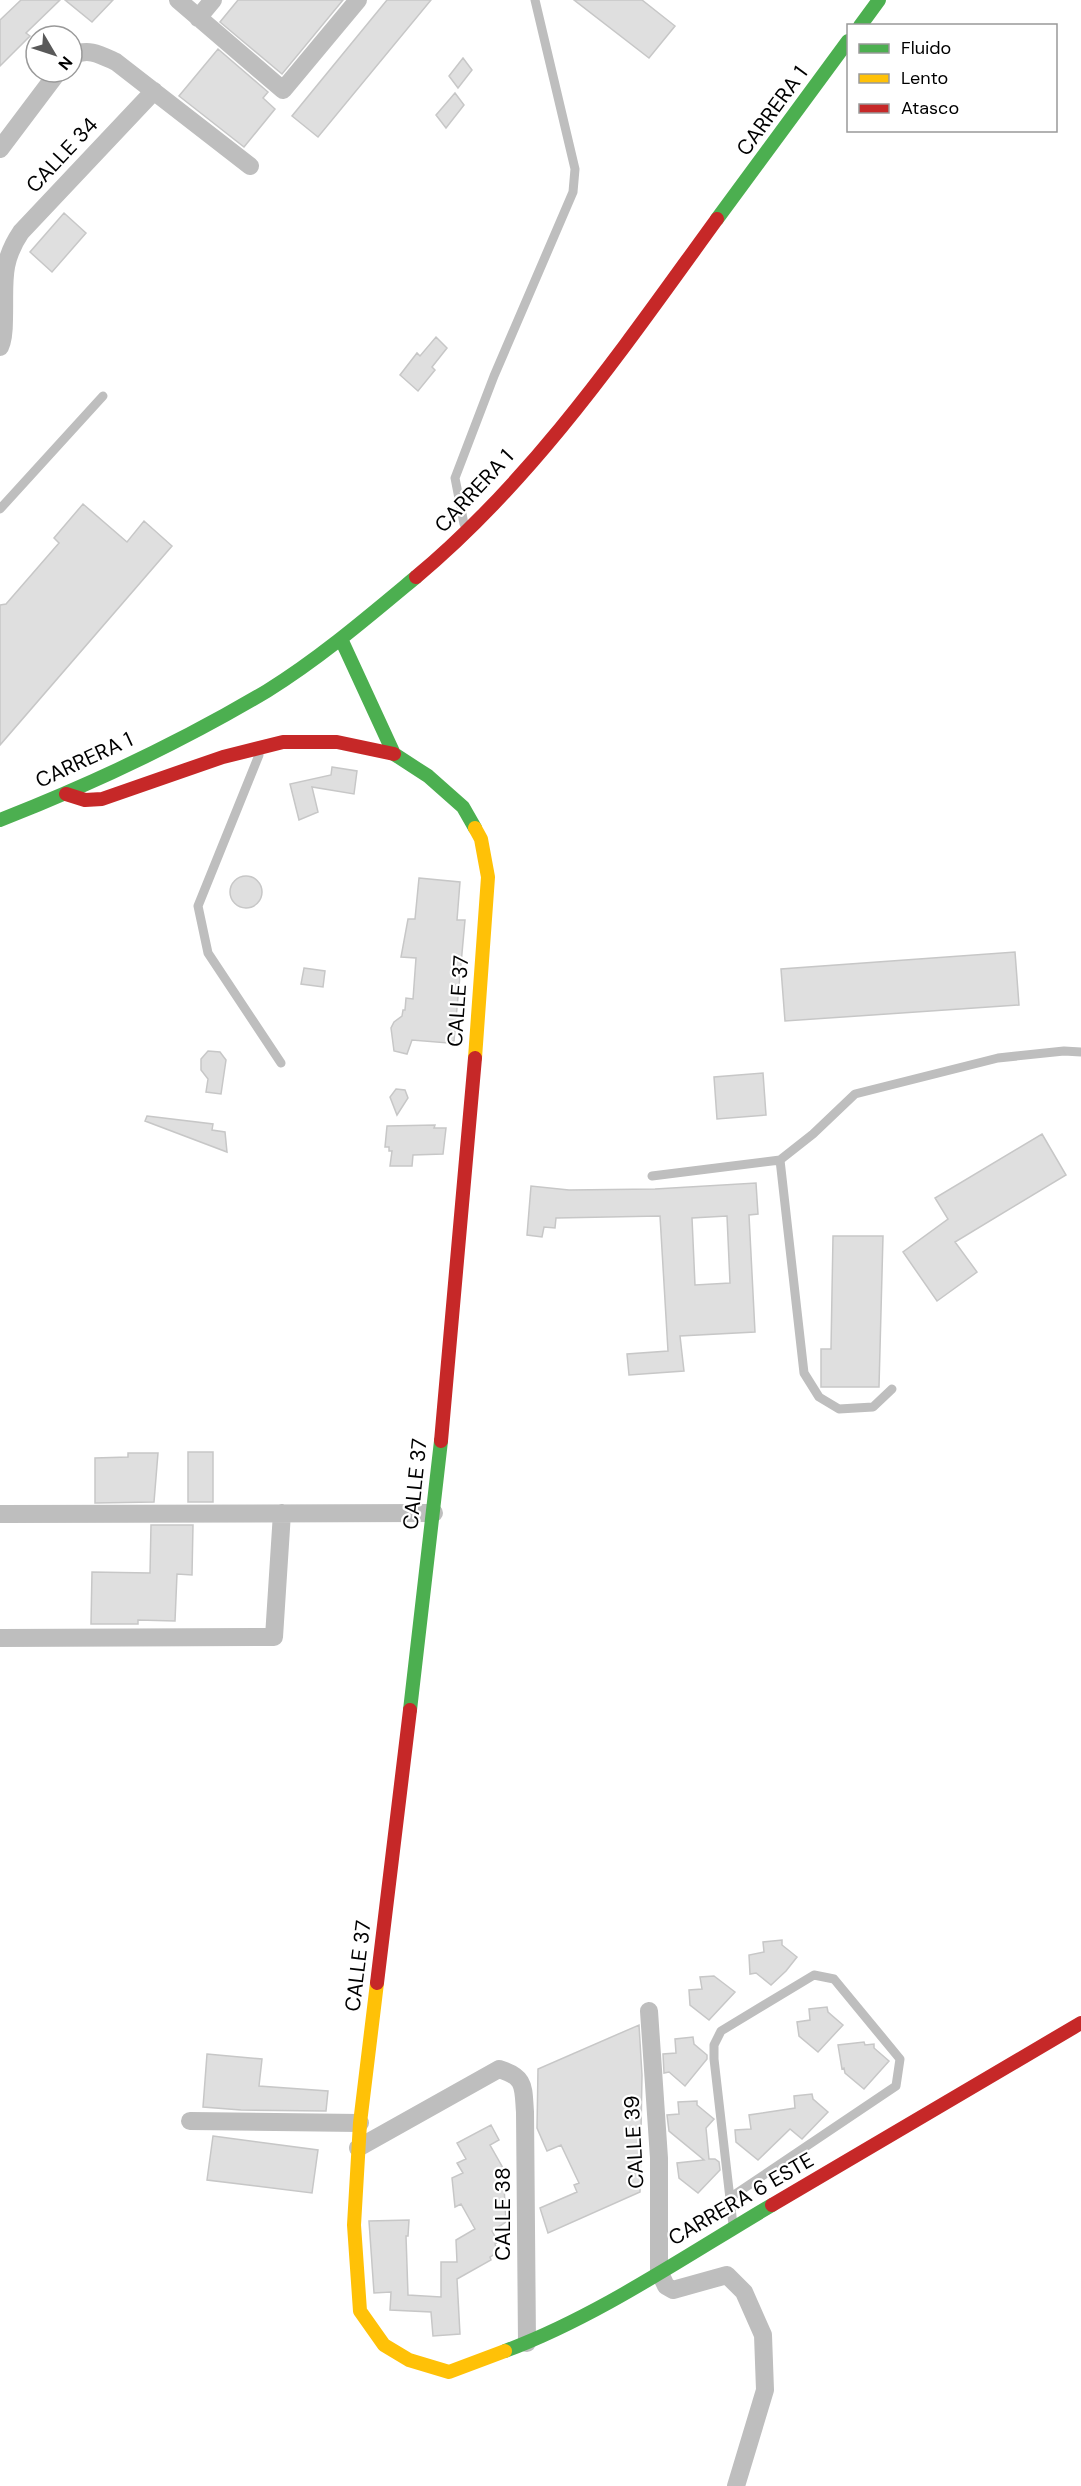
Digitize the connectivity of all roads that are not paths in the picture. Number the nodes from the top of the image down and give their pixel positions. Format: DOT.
graph roads {
  1 [pos="178,0"];
  2 [pos="213,0"];
  3 [pos="358,0"];
  4 [pos="535,0"];
  5 [pos="879,0"];
  6 [pos="198,18"];
  7 [pos="861,24"];
  8 [pos="847,44"];
  9 [pos="84,52"];
  10 [pos="48,84"];
  11 [pos="154,91"];
  12 [pos="0,149"];
  13 [pos="250,166"];
  14 [pos="0,347"];
  15 [pos="103,396"];
  16 [pos="0,509"];
  17 [pos="466,533"];
  18 [pos="340,639"];
  19 [pos="263,747"];
  20 [pos="394,754"];
  21 [pos="66,794"];
  22 [pos="0,820"];
  23 [pos="1081,1052"];
  24 [pos="281,1063"];
  25 [pos="780,1160"];
  26 [pos="652,1176"];
  27 [pos="892,1389"];
  28 [pos="282,1513"];
  29 [pos="434,1513"];
  30 [pos="0,1514"];
  31 [pos="0,1638"];
  32 [pos="649,2012"];
  33 [pos="1081,2024"];
  34 [pos="190,2121"];
  35 [pos="360,2123"];
  36 [pos="358,2148"];
  37 [pos="731,2197"];
  38 [pos="733,2228"];
  39 [pos="659,2271"];
  40 [pos="527,2343"];
  41 [pos="409,2360"];
  42 [pos="736,2486"];
  1 -- 6 [label="street"];
  2 -- 6 [label="street"];
  3 -- 6 [label="street"];
  4 -- 17 [label="lane"];
  5 -- 7 [label="street"];
  8 -- 17 [label="street, CARRERA 1"];
  9 -- 11 [label="street"];
  10 -- 12 [label="street"];
  11 -- 13 [label="street"];
  11 -- 14 [label="street, CALLE 34"];
  15 -- 16 [label="lane"];
  17 -- 18 [label="street, CARRERA 1"];
  18 -- 20 [label="street"];
  18 -- 21 [label="street, CARRERA 1"];
  19 -- 20 [label="street"];
  19 -- 21 [label="street"];
  19 -- 24 [label="lane"];
  20 -- 29 [label="street, CALLE 37"];
  21 -- 22 [label="street, CARRERA 1"];
  23 -- 25 [label="lane"];
  25 -- 26 [label="lane"];
  25 -- 27 [label="lane"];
  28 -- 29 [label="street"];
  28 -- 30 [label="street"];
  28 -- 31 [label="street"];
  29 -- 35 [label="street, CALLE 37"];
  32 -- 39 [label="street, CALLE 39"];
  33 -- 38 [label="street, CARRERA 6 ESTE"];
  34 -- 35 [label="street"];
  35 -- 36 [label="street, CALLE 37"];
  36 -- 40 [label="street, CALLE 38"];
  36 -- 41 [label="street, CALLE 37"];
  37 -- 37 [label="lane"];
  37 -- 38 [label="lane"];
  38 -- 39 [label="street, CARRERA 6 ESTE"];
  39 -- 40 [label="street, CARRERA 6 ESTE"];
  39 -- 42 [label="street"];
  40 -- 41 [label="street, CARRERA 6 ESTE"];
}
